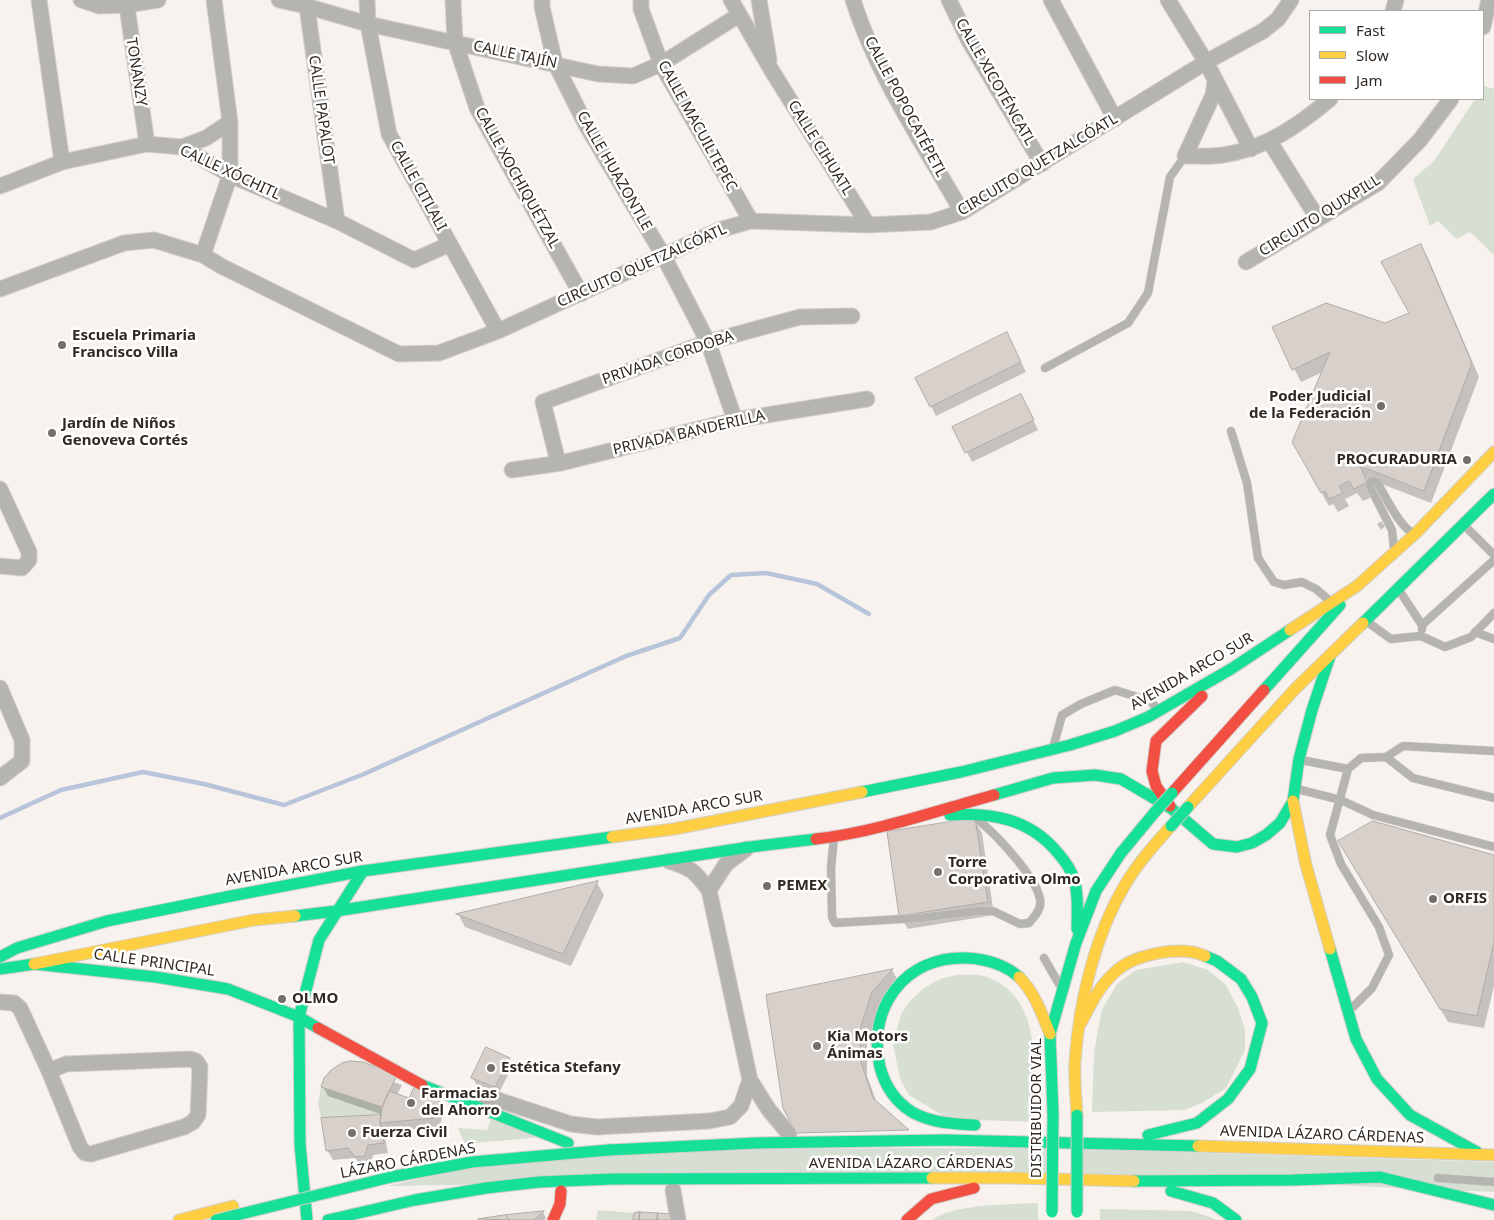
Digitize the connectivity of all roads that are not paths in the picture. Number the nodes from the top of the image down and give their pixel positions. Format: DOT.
graph roads {
  1 [pos="39,0"];
  2 [pos="81,0"];
  3 [pos="158,0"];
  4 [pos="214,0"];
  5 [pos="279,0"];
  6 [pos="367,0"];
  7 [pos="454,0"];
  8 [pos="542,0"];
  9 [pos="641,0"];
  10 [pos="732,0"];
  11 [pos="759,0"];
  12 [pos="853,0"];
  13 [pos="949,0"];
  14 [pos="1051,0"];
  15 [pos="1168,0"];
  16 [pos="1291,0"];
  17 [pos="1490,0"];
  18 [pos="126,2"];
  19 [pos="306,3"];
  20 [pos="739,16"];
  21 [pos="1484,23"];
  22 [pos="368,24"];
  23 [pos="454,42"];
  24 [pos="1206,62"];
  25 [pos="555,63"];
  26 [pos="661,64"];
  27 [pos="772,71"];
  28 [pos="1215,82"];
  29 [pos="1329,100"];
  30 [pos="1450,100"];
  31 [pos="1116,119"];
  32 [pos="230,122"];
  33 [pos="1270,142"];
  34 [pos="147,144"];
  35 [pos="182,147"];
  36 [pos="1250,149"];
  37 [pos="1185,156"];
  38 [pos="62,162"];
  39 [pos="1042,164"];
  40 [pos="230,174"];
  41 [pos="0,186"];
  42 [pos="962,212"];
  43 [pos="1318,219"];
  44 [pos="337,221"];
  45 [pos="750,221"];
  46 [pos="868,225"];
  47 [pos="450,244"];
  48 [pos="203,255"];
  49 [pos="663,255"];
  50 [pos="1246,262"];
  51 [pos="0,289"];
  52 [pos="581,294"];
  53 [pos="852,316"];
  54 [pos="498,331"];
  55 [pos="708,342"];
  56 [pos="1045,368"];
  57 [pos="868,399"];
  58 [pos="735,420"];
  59 [pos="1231,431"];
  60 [pos="1494,452"];
  61 [pos="559,461"];
  62 [pos="512,470"];
  63 [pos="0,489"];
  64 [pos="1494,494"];
  65 [pos="1464,525"];
  66 [pos="1416,533"];
  67 [pos="1395,553"];
  68 [pos="1494,555"];
  69 [pos="1494,560"];
  70 [pos="0,566"];
  71 [pos="1398,588"];
  72 [pos="1335,605"];
  73 [pos="1494,614"];
  74 [pos="1365,620"];
  75 [pos="1422,625"];
  76 [pos="1475,632"];
  77 [pos="1421,636"];
  78 [pos="1494,639"];
  79 [pos="1330,656"];
  80 [pos="1231,669"];
  81 [pos="0,688"];
  82 [pos="1159,710"];
  83 [pos="1053,749"];
  84 [pos="1494,751"];
  85 [pos="1386,757"];
  86 [pos="1299,760"];
  87 [pos="1348,769"];
  88 [pos="0,778"];
  89 [pos="1294,788"];
  90 [pos="1494,798"];
  91 [pos="1341,800"];
  92 [pos="1293,801"];
  93 [pos="1172,809"];
  94 [pos="1155,812"];
  95 [pos="971,814"];
  96 [pos="900,821"];
  97 [pos="834,837"];
  98 [pos="750,847"];
  99 [pos="1494,847"];
  100 [pos="668,861"];
  101 [pos="363,871"];
  102 [pos="709,890"];
  103 [pos="336,911"];
  104 [pos="1076,943"];
  105 [pos="0,957"];
  106 [pos="1044,958"];
  107 [pos="34,964"];
  108 [pos="0,969"];
  109 [pos="1063,990"];
  110 [pos="0,1002"];
  111 [pos="1349,1010"];
  112 [pos="298,1017"];
  113 [pos="1080,1023"];
  114 [pos="1050,1034"];
  115 [pos="49,1071"];
  116 [pos="750,1080"];
  117 [pos="474,1106"];
  118 [pos="985,1126"];
  119 [pos="789,1134"];
  120 [pos="1027,1142"];
  121 [pos="568,1143"];
  122 [pos="542,1144"];
  123 [pos="1113,1144"];
  124 [pos="514,1147"];
  125 [pos="609,1150"];
  126 [pos="1489,1155"];
  127 [pos="1396,1173"];
  128 [pos="1428,1176"];
  129 [pos="1380,1177"];
  130 [pos="1012,1178"];
  131 [pos="741,1179"];
  132 [pos="1128,1181"];
  133 [pos="1494,1182"];
  134 [pos="324,1183"];
  135 [pos="612,1185"];
  136 [pos="303,1189"];
  137 [pos="646,1190"];
  138 [pos="673,1190"];
  139 [pos="561,1191"];
  140 [pos="261,1199"];
  141 [pos="1494,1205"];
  142 [pos="1052,1216"];
  143 [pos="1078,1216"];
  144 [pos="179,1220"];
  145 [pos="216,1220"];
  146 [pos="278,1220"];
  147 [pos="307,1220"];
  148 [pos="324,1220"];
  149 [pos="328,1220"];
  150 [pos="368,1220"];
  151 [pos="553,1220"];
  152 [pos="678,1220"];
  153 [pos="907,1220"];
  154 [pos="1236,1220"];
  1 -- 38 [label="street"];
  2 -- 18 [label="street"];
  3 -- 18 [label="street"];
  4 -- 32 [label="street"];
  5 -- 19 [label="street, CALLE TAJÍN"];
  6 -- 22 [label="street, CALLE CITLALI"];
  7 -- 23 [label="street, CALLE XOCHIQUÉTZAL"];
  8 -- 25 [label="street, CALLE HUAZONTLE"];
  9 -- 26 [label="street, CALLE MACUILTEPEC"];
  10 -- 20 [label="street, CALLE CIHUATL"];
  11 -- 27 [label="street, CALLE CIHUATL"];
  12 -- 42 [label="street, CALLE POPOCATÉPETL"];
  13 -- 39 [label="street, CALLE XICOTÉNCATL"];
  14 -- 31 [label="street"];
  15 -- 24 [label="street"];
  16 -- 24 [label="street, CIRCUITO QUETZALCÓATL"];
  17 -- 21 [label="street"];
  18 -- 34 [label="street, TONANZY"];
  19 -- 22 [label="street, CALLE TAJÍN"];
  19 -- 44 [label="street, CALLE PAPALOT"];
  20 -- 26 [label="street, CALLE TAJÍN"];
  20 -- 27 [label="street, CALLE CIHUATL"];
  22 -- 23 [label="street, CALLE TAJÍN"];
  22 -- 47 [label="street, CALLE CITLALI"];
  23 -- 25 [label="street, CALLE TAJÍN"];
  23 -- 52 [label="street, CALLE XOCHIQUÉTZAL"];
  24 -- 28 [label="street"];
  24 -- 31 [label="street, CIRCUITO QUETZALCÓATL"];
  25 -- 26 [label="street, CALLE TAJÍN"];
  25 -- 49 [label="street, CALLE HUAZONTLE"];
  26 -- 45 [label="street, CALLE MACUILTEPEC"];
  27 -- 46 [label="street, CALLE CIHUATL"];
  28 -- 36 [label="street"];
  28 -- 37 [label="street"];
  29 -- 33 [label="street"];
  30 -- 43 [label="street, CIRCUITO QUIXPILL"];
  31 -- 39 [label="street, CIRCUITO QUETZALCÓATL"];
  32 -- 35 [label="street"];
  32 -- 40 [label="street"];
  33 -- 36 [label="street"];
  33 -- 43 [label="street"];
  34 -- 35 [label="street, CALLE XÓCHITL"];
  34 -- 38 [label="street, CALLE XÓCHITL"];
  35 -- 40 [label="street, CALLE XÓCHITL"];
  36 -- 37 [label="street"];
  37 -- 56 [label="lane"];
  38 -- 41 [label="street, CALLE XÓCHITL"];
  39 -- 42 [label="street, CIRCUITO QUETZALCÓATL"];
  40 -- 44 [label="street, CALLE XÓCHITL"];
  40 -- 48 [label="street"];
  42 -- 46 [label="street, CIRCUITO QUETZALCÓATL"];
  43 -- 50 [label="street, CIRCUITO QUIXPILL"];
  44 -- 47 [label="street, CALLE XÓCHITL"];
  45 -- 46 [label="street, CIRCUITO QUETZALCÓATL"];
  45 -- 49 [label="street, CIRCUITO QUETZALCÓATL"];
  47 -- 54 [label="street, CALLE CITLALI"];
  48 -- 51 [label="street, CIRCUITO QUETZALCÓATL"];
  48 -- 54 [label="street, CIRCUITO QUETZALCÓATL"];
  49 -- 52 [label="street, CIRCUITO QUETZALCÓATL"];
  49 -- 55 [label="street, CALLE HUAZONTLE"];
  52 -- 54 [label="street, CIRCUITO QUETZALCÓATL"];
  53 -- 55 [label="street, PRIVADA CORDOBA"];
  55 -- 58 [label="street, CALLE HUAZONTLE"];
  55 -- 61 [label="street, PRIVADA CORDOBA"];
  57 -- 58 [label="street, PRIVADA BANDERILLA"];
  58 -- 61 [label="street, PRIVADA BANDERILLA"];
  59 -- 72 [label="lane"];
  60 -- 66 [label="main road, AVENIDA ARCO SUR"];
  61 -- 62 [label="street, PRIVADA BANDERILLA"];
  63 -- 70 [label="street"];
  64 -- 65 [label="main road"];
  65 -- 68 [label="lane"];
  65 -- 71 [label="main road"];
  66 -- 67 [label="main road, AVENIDA ARCO SUR"];
  66 -- 67 [label="lane"];
  67 -- 72 [label="main road, AVENIDA ARCO SUR"];
  69 -- 75 [label="lane"];
  71 -- 74 [label="main road"];
  71 -- 75 [label="lane"];
  72 -- 80 [label="main road, AVENIDA ARCO SUR"];
  72 -- 94 [label="main road, AVENIDA ARCO SUR, bridge"];
  73 -- 76 [label="lane"];
  74 -- 77 [label="lane"];
  74 -- 79 [label="main road"];
  75 -- 77 [label="lane"];
  76 -- 77 [label="lane"];
  76 -- 78 [label="lane"];
  79 -- 86 [label="main road"];
  79 -- 113 [label="main road, bridge"];
  80 -- 82 [label="main road, AVENIDA ARCO SUR"];
  80 -- 93 [label="main road"];
  81 -- 88 [label="street"];
  82 -- 83 [label="main road, AVENIDA ARCO SUR"];
  82 -- 83 [label="lane"];
  83 -- 101 [label="main road, AVENIDA ARCO SUR"];
  84 -- 85 [label="lane"];
  85 -- 87 [label="lane"];
  85 -- 90 [label="lane"];
  86 -- 87 [label="lane"];
  86 -- 89 [label="main road"];
  87 -- 91 [label="lane"];
  89 -- 91 [label="lane"];
  89 -- 92 [label="main road"];
  91 -- 99 [label="lane"];
  91 -- 111 [label="lane"];
  92 -- 93 [label="main road"];
  92 -- 111 [label="main road"];
  93 -- 96 [label="main road"];
  94 -- 104 [label="main road, DISTRIBUIDOR VIAL"];
  95 -- 96 [label="main road"];
  95 -- 97 [label="lane"];
  95 -- 104 [label="main road"];
  96 -- 97 [label="main road"];
  97 -- 98 [label="main road"];
  98 -- 100 [label="main road"];
  98 -- 102 [label="street"];
  100 -- 102 [label="street"];
  100 -- 103 [label="main road"];
  101 -- 103 [label="main road"];
  101 -- 105 [label="main road, AVENIDA ARCO SUR"];
  102 -- 116 [label="street"];
  103 -- 107 [label="main road"];
  103 -- 112 [label="main road"];
  104 -- 109 [label="main road, DISTRIBUIDOR VIAL"];
  106 -- 109 [label="lane"];
  107 -- 108 [label="main road, CALLE PRINCIPAL"];
  107 -- 112 [label="main road, CALLE PRINCIPAL"];
  109 -- 114 [label="main road, DISTRIBUIDOR VIAL"];
  110 -- 115 [label="street"];
  111 -- 126 [label="main road"];
  112 -- 117 [label="main road, CALLE PRINCIPAL"];
  112 -- 136 [label="main road"];
  113 -- 123 [label="main road"];
  113 -- 143 [label="main road, bridge"];
  114 -- 118 [label="main road"];
  114 -- 142 [label="main road, DISTRIBUIDOR VIAL, bridge"];
  115 -- 115 [label="street"];
  116 -- 117 [label="street"];
  116 -- 119 [label="street"];
  117 -- 121 [label="main road, CALLE PRINCIPAL"];
  119 -- 120 [label="main road"];
  119 -- 121 [label="main road"];
  120 -- 123 [label="main road, AVENIDA LÁZARO CÁRDENAS"];
  120 -- 125 [label="main road, AVENIDA LÁZARO CÁRDENAS"];
  121 -- 122 [label="main road"];
  123 -- 126 [label="main road, AVENIDA LÁZARO CÁRDENAS"];
  124 -- 134 [label="main road"];
  125 -- 145 [label="main road, LÁZARO CÁRDENAS, bridge"];
  127 -- 129 [label="lane"];
  128 -- 133 [label="lane"];
  129 -- 132 [label="main road, AVENIDA LÁZARO CÁRDENAS"];
  129 -- 141 [label="main road, AVENIDA LÁZARO CÁRDENAS"];
  130 -- 131 [label="main road, AVENIDA LÁZARO CÁRDENAS"];
  130 -- 132 [label="main road, AVENIDA LÁZARO CÁRDENAS"];
  130 -- 153 [label="main road"];
  131 -- 135 [label="main road, AVENIDA LÁZARO CÁRDENAS"];
  131 -- 138 [label="main road"];
  132 -- 154 [label="main road"];
  134 -- 136 [label="main road"];
  134 -- 148 [label="main road"];
  135 -- 139 [label="main road"];
  135 -- 149 [label="main road, AVENIDA LÁZARO CÁRDENAS"];
  136 -- 140 [label="main road"];
  136 -- 147 [label="main road"];
  137 -- 138 [label="main road"];
  138 -- 152 [label="street"];
  139 -- 150 [label="main road"];
  139 -- 151 [label="main road"];
  140 -- 144 [label="main road"];
  140 -- 146 [label="main road"];
}
